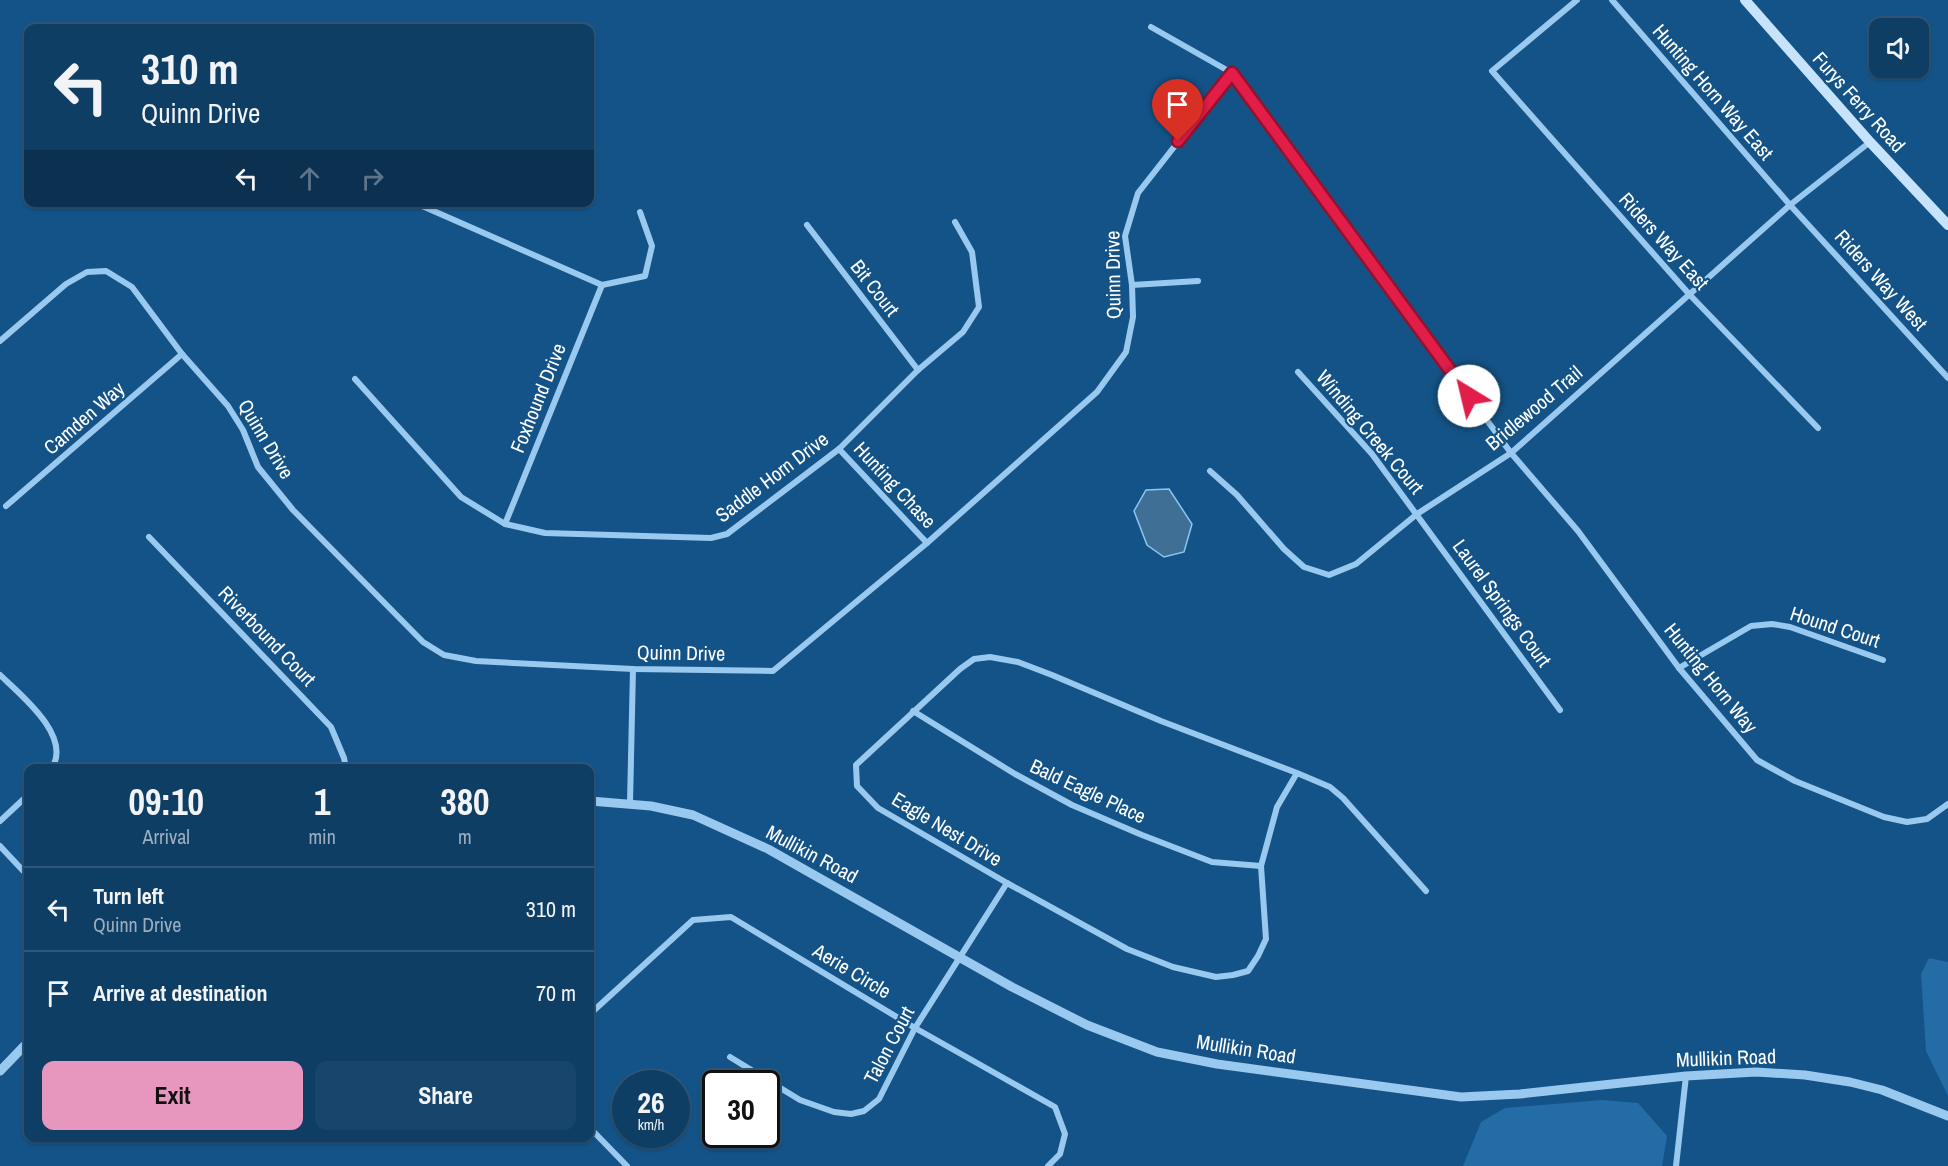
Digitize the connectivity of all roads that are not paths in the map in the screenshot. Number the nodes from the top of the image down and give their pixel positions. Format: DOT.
graph roads {
  1 [pos="1577,0"];
  2 [pos="1612,0"];
  3 [pos="1745,0"];
  4 [pos="1151,27"];
  5 [pos="1232,73"];
  6 [pos="1870,142"];
  7 [pos="1790,205"];
  8 [pos="424,207"];
  9 [pos="640,212"];
  10 [pos="955,222"];
  11 [pos="807,225"];
  12 [pos="1948,225"];
  13 [pos="1198,281"];
  14 [pos="602,285"];
  15 [pos="1132,285"];
  16 [pos="1689,294"];
  17 [pos="0,341"];
  18 [pos="182,354"];
  19 [pos="918,370"];
  20 [pos="1298,372"];
  21 [pos="1948,378"];
  22 [pos="355,379"];
  23 [pos="1818,428"];
  24 [pos="839,449"];
  25 [pos="1511,453"];
  26 [pos="1210,471"];
  27 [pos="6,506"];
  28 [pos="1417,514"];
  29 [pos="505,524"];
  30 [pos="149,537"];
  31 [pos="927,543"];
  32 [pos="1883,660"];
  33 [pos="1679,668"];
  34 [pos="633,669"];
  35 [pos="0,675"];
  36 [pos="913,711"];
  37 [pos="1560,711"];
  38 [pos="55,764"];
  39 [pos="345,764"];
  40 [pos="1297,773"];
  41 [pos="24,799"];
  42 [pos="594,801"];
  43 [pos="630,804"];
  44 [pos="1948,804"];
  45 [pos="0,821"];
  46 [pos="0,846"];
  47 [pos="1261,866"];
  48 [pos="24,872"];
  49 [pos="1007,883"];
  50 [pos="1426,891"];
  51 [pos="960,956"];
  52 [pos="594,1010"];
  53 [pos="915,1028"];
  54 [pos="24,1046"];
  55 [pos="730,1057"];
  56 [pos="0,1071"];
  57 [pos="1686,1076"];
  58 [pos="1948,1116"];
  59 [pos="594,1132"];
  60 [pos="627,1166"];
  61 [pos="1048,1166"];
  62 [pos="1676,1166"];
  1 -- 16 [label="street, Riders Way East"];
  2 -- 7 [label="street, Hunting Horn Way East"];
  3 -- 6 [label="main road, Furys Ferry Road"];
  4 -- 5 [label="street"];
  5 -- 15 [label="street, Quinn Drive"];
  5 -- 25 [label="street, Hunting Horn Way"];
  6 -- 7 [label="street, Bridlewood Trail"];
  6 -- 12 [label="main road, Furys Ferry Road"];
  7 -- 16 [label="street, Bridlewood Trail"];
  7 -- 21 [label="street, Riders Way West"];
  8 -- 14 [label="street"];
  9 -- 14 [label="street"];
  10 -- 19 [label="street, Saddle Horn Drive"];
  11 -- 19 [label="street, Bit Court"];
  13 -- 15 [label="street"];
  14 -- 29 [label="street, Foxhound Drive"];
  15 -- 31 [label="street, Quinn Drive"];
  16 -- 23 [label="street, Riders Way East"];
  16 -- 25 [label="street, Bridlewood Trail"];
  17 -- 18 [label="street, Quinn Drive"];
  18 -- 27 [label="street, Camden Way"];
  18 -- 34 [label="street, Quinn Drive"];
  19 -- 24 [label="street, Saddle Horn Drive"];
  20 -- 28 [label="street, Winding Creek Court"];
  22 -- 29 [label="street, Saddle Horn Drive"];
  24 -- 29 [label="street, Saddle Horn Drive"];
  24 -- 31 [label="street, Hunting Chase"];
  25 -- 28 [label="street, Bridlewood Trail"];
  25 -- 33 [label="street, Hunting Horn Way"];
  26 -- 28 [label="street, Bridlewood Trail"];
  28 -- 37 [label="street, Laurel Springs Court"];
  30 -- 39 [label="street, Riverbound Court"];
  31 -- 34 [label="street, Quinn Drive"];
  32 -- 33 [label="street, Hound Court"];
  33 -- 44 [label="street, Hunting Horn Way"];
  34 -- 43 [label="street"];
  35 -- 38 [label="street"];
  36 -- 40 [label="street, Eagle Nest Drive"];
  36 -- 47 [label="street, Bald Eagle Place"];
  36 -- 49 [label="street, Eagle Nest Drive"];
  40 -- 47 [label="street, Eagle Nest Drive"];
  40 -- 50 [label="street, Eagle Nest Drive"];
  41 -- 45 [label="street"];
  42 -- 43 [label="street, Mullikin Road"];
  43 -- 51 [label="street, Mullikin Road"];
  46 -- 48 [label="street"];
  47 -- 49 [label="street, Eagle Nest Drive"];
  49 -- 51 [label="street, Talon Court"];
  51 -- 53 [label="street, Talon Court"];
  51 -- 57 [label="street, Mullikin Road"];
  52 -- 53 [label="street, Aerie Circle"];
  53 -- 55 [label="street, Talon Court"];
  53 -- 61 [label="street, Aerie Circle"];
  54 -- 56 [label="street"];
  57 -- 58 [label="street, Mullikin Road"];
  57 -- 62 [label="street"];
  59 -- 60 [label="street"];
}
